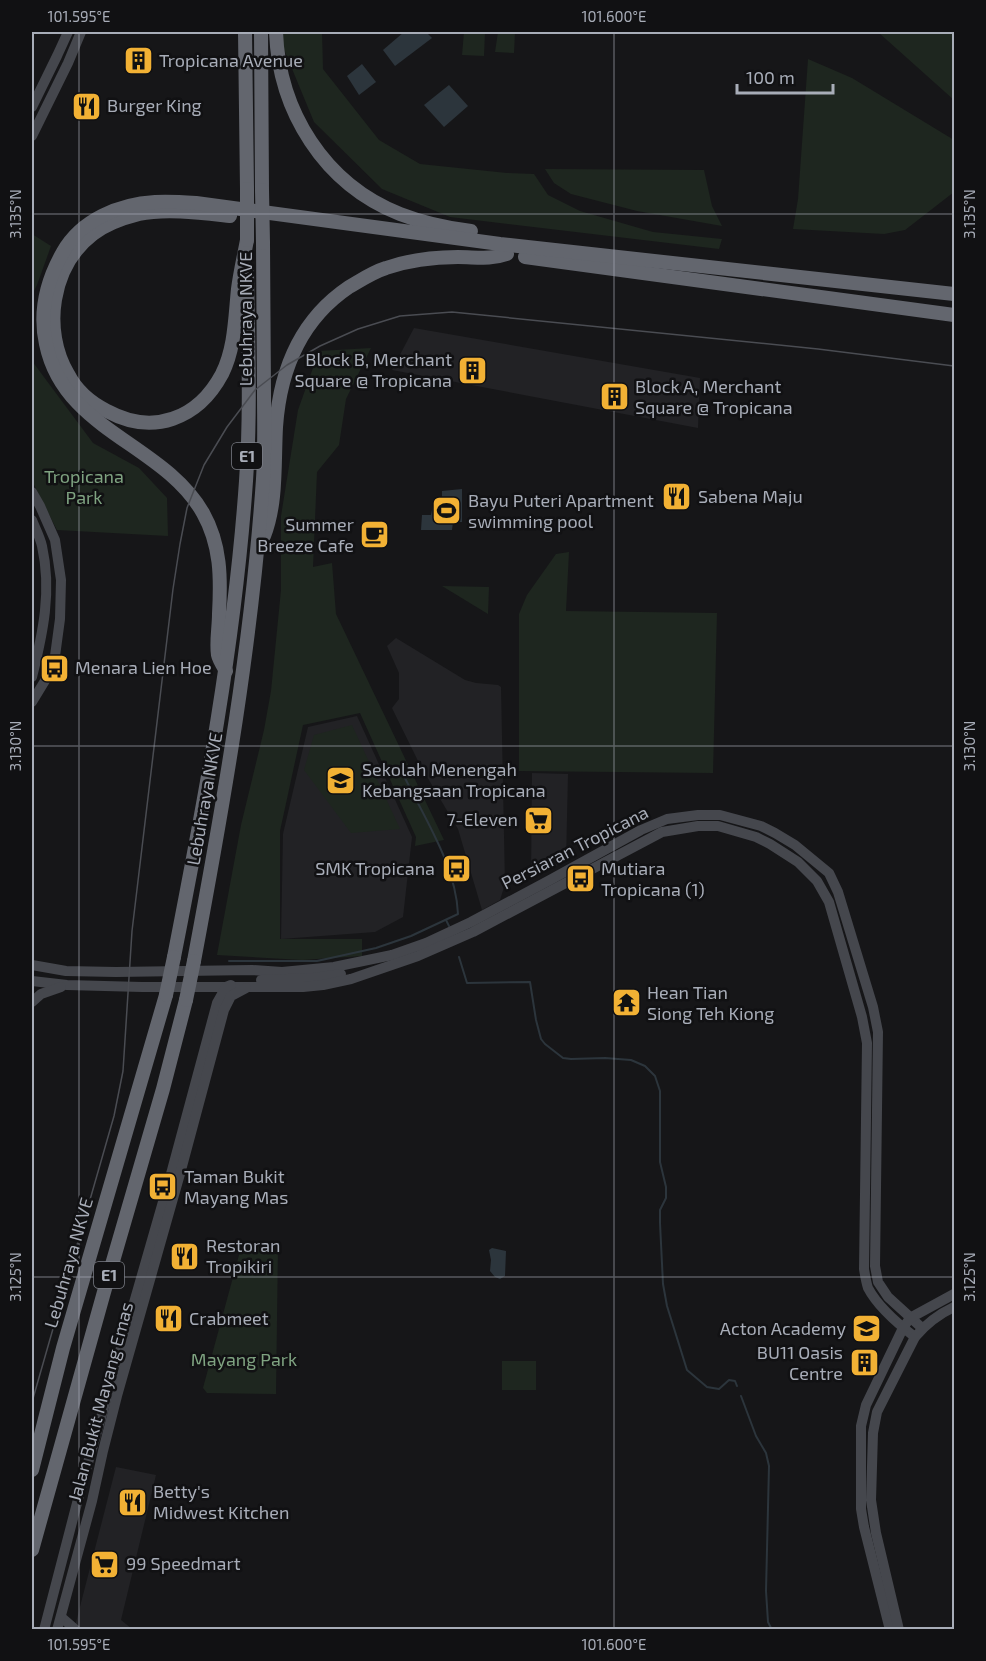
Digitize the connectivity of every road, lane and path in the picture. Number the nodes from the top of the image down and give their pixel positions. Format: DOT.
graph roads {
  1 [pos="68,32"];
  2 [pos="81,32"];
  3 [pos="245,32"];
  4 [pos="261,32"];
  5 [pos="276,32"];
  6 [pos="34,103"];
  7 [pos="46,105"];
  8 [pos="32,136"];
  9 [pos="247,240"];
  10 [pos="503,249"];
  11 [pos="954,294"];
  12 [pos="954,315"];
  13 [pos="32,492"];
  14 [pos="32,520"];
  15 [pos="258,546"];
  16 [pos="226,671"];
  17 [pos="32,677"];
  18 [pos="32,702"];
  19 [pos="812,858"];
  20 [pos="805,869"];
  21 [pos="829,873"];
  22 [pos="817,881"];
  23 [pos="392,955"];
  24 [pos="32,965"];
  25 [pos="66,971"];
  26 [pos="32,973"];
  27 [pos="32,981"];
  28 [pos="67,985"];
  29 [pos="207,987"];
  30 [pos="226,987"];
  31 [pos="249,987"];
  32 [pos="32,1002"];
  33 [pos="217,1003"];
  34 [pos="954,1294"];
  35 [pos="954,1307"];
  36 [pos="910,1318"];
  37 [pos="903,1328"];
  38 [pos="918,1333"];
  39 [pos="32,1470"];
  40 [pos="32,1550"];
  41 [pos="61,1617"];
  42 [pos="44,1629"];
  43 [pos="57,1629"];
  44 [pos="76,1629"];
  45 [pos="890,1629"];
  46 [pos="899,1629"];
  1 -- 6 [label="main road"];
  2 -- 7 [label="main road"];
  3 -- 9 [label="highway, Lebuhraya NKVE / E1, bridge"];
  4 -- 15 [label="highway, Lebuhraya NKVE / E1, bridge"];
  5 -- 10 [label="highway"];
  6 -- 7 [label="main road"];
  7 -- 8 [label="main road"];
  9 -- 10 [label="highway"];
  9 -- 16 [label="highway, Lebuhraya NKVE / E1"];
  10 -- 11 [label="highway"];
  10 -- 12 [label="highway"];
  10 -- 15 [label="highway"];
  10 -- 16 [label="highway"];
  13 -- 18 [label="main road"];
  14 -- 17 [label="main road"];
  15 -- 40 [label="highway, Lebuhraya NKVE / E1, bridge"];
  16 -- 39 [label="highway, Lebuhraya NKVE / E1, bridge"];
  19 -- 20 [label="main road"];
  19 -- 21 [label="main road, Persiaran Tropicana"];
  19 -- 23 [label="main road, Persiaran Tropicana"];
  20 -- 22 [label="main road, Persiaran Tropicana"];
  20 -- 31 [label="main road, Persiaran Tropicana"];
  21 -- 22 [label="main road"];
  21 -- 36 [label="main road, Persiaran Tropicana"];
  22 -- 37 [label="main road, Persiaran Tropicana"];
  23 -- 25 [label="main road, Persiaran Tropicana"];
  23 -- 30 [label="main road"];
  24 -- 25 [label="main road, Persiaran Tropicana"];
  25 -- 26 [label="main road"];
  27 -- 28 [label="main road, Persiaran Tropicana"];
  28 -- 29 [label="main road, Persiaran Tropicana"];
  28 -- 32 [label="main road"];
  29 -- 30 [label="main road, Persiaran Tropicana"];
  29 -- 33 [label="main road"];
  30 -- 31 [label="main road, Persiaran Tropicana"];
  30 -- 33 [label="main road, Jalan Bukit Mayang Emas"];
  31 -- 41 [label="main road, Jalan Bukit Mayang Emas"];
  33 -- 42 [label="main road, Jalan Bukit Mayang Emas"];
  34 -- 36 [label="main road"];
  35 -- 38 [label="main road"];
  36 -- 37 [label="main road"];
  36 -- 38 [label="main road, Persiaran Tropicana"];
  37 -- 38 [label="main road, Persiaran Tropicana"];
  37 -- 45 [label="main road"];
  38 -- 46 [label="main road"];
  41 -- 43 [label="main road, Jalan Bukit Mayang Emas"];
  41 -- 44 [label="main road"];
}
